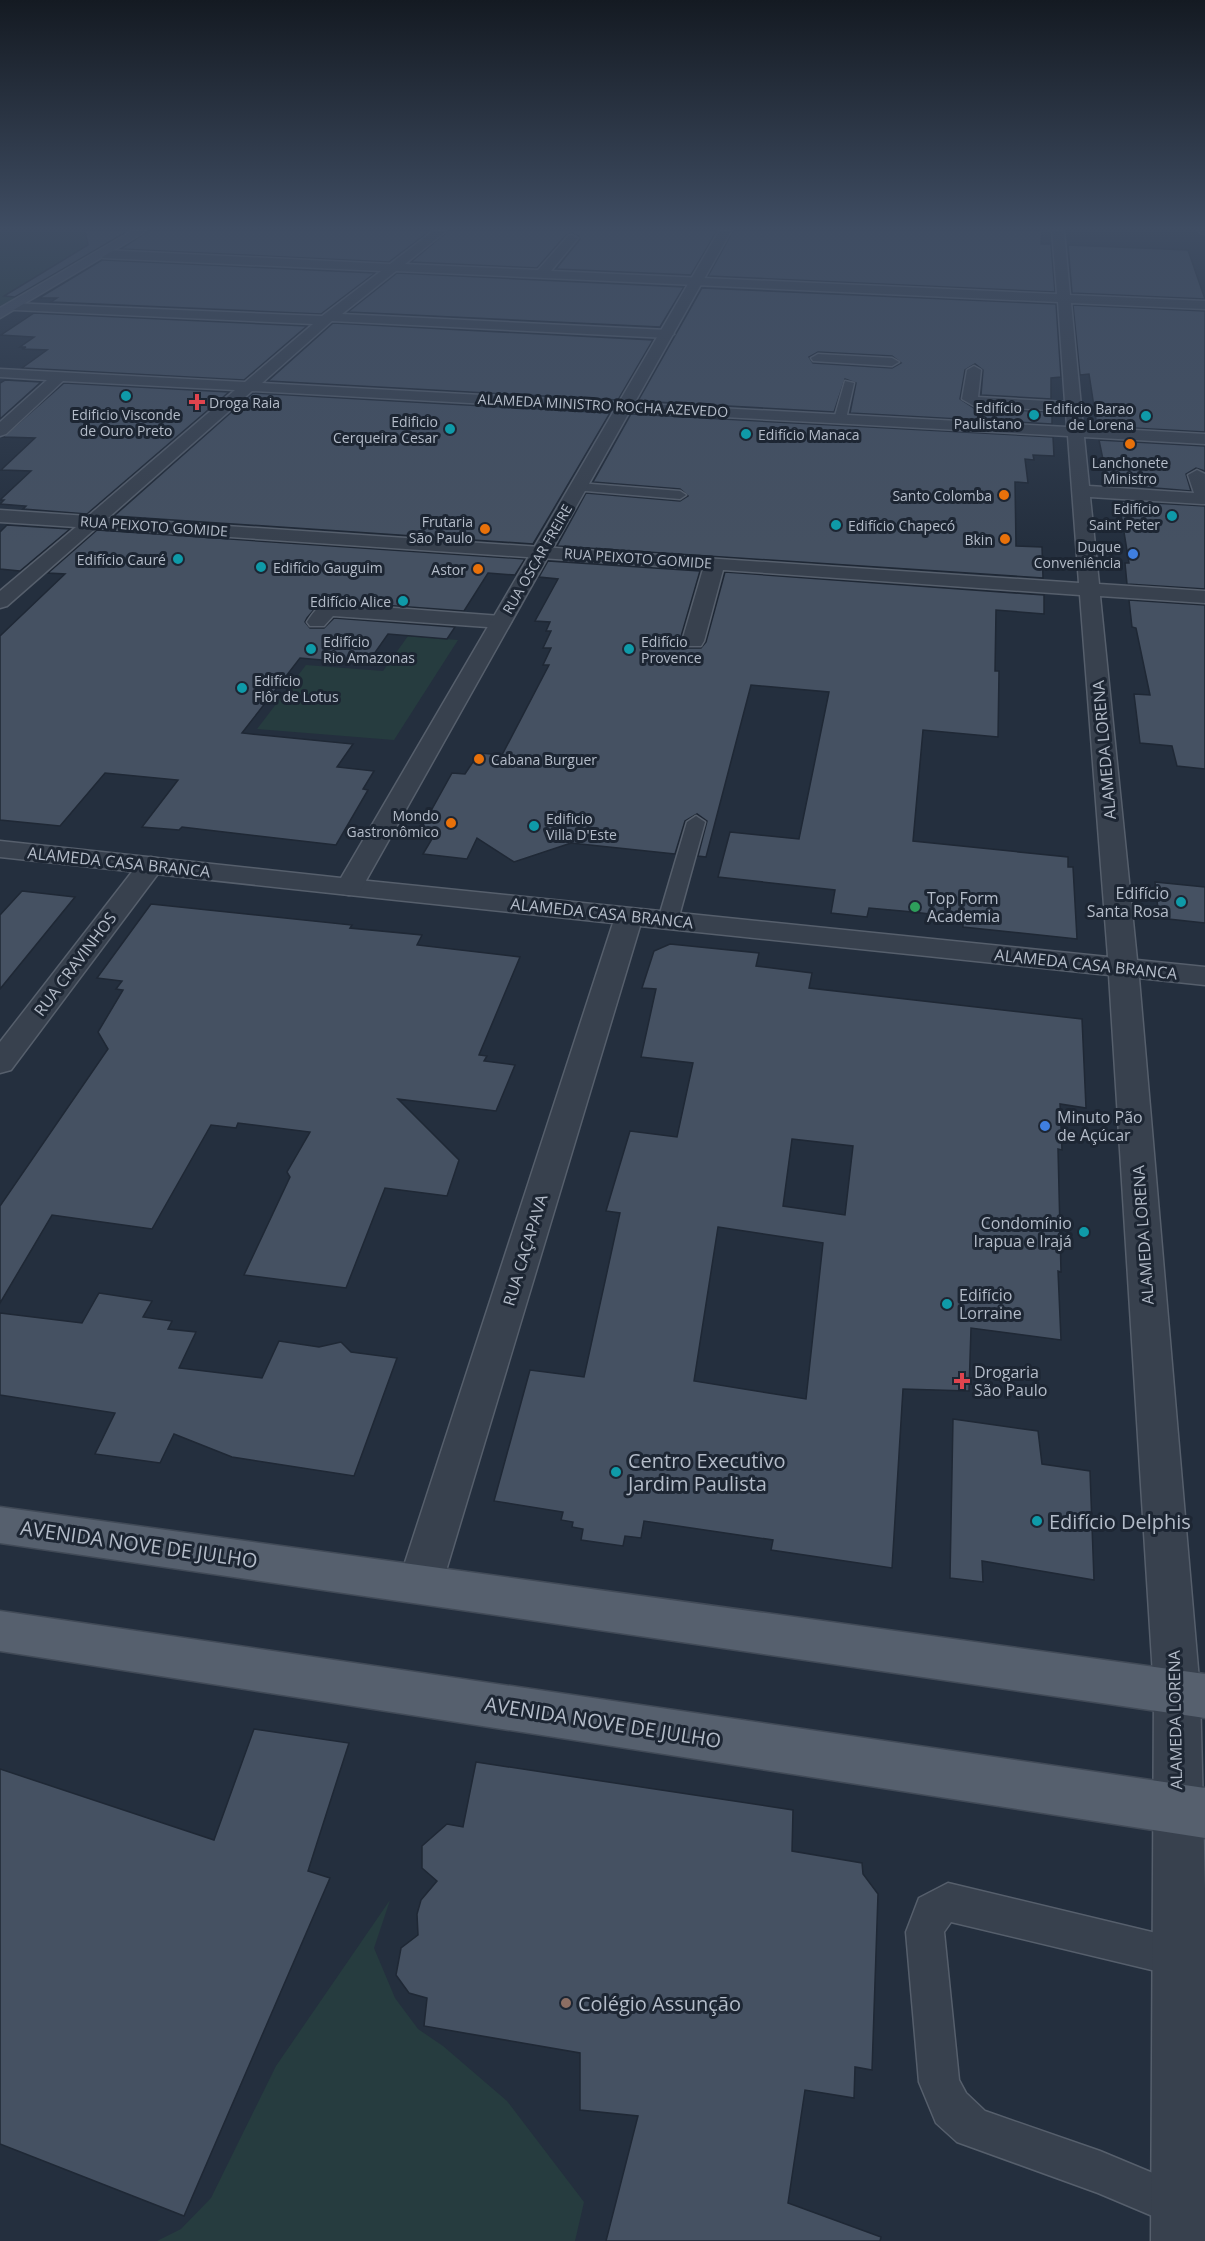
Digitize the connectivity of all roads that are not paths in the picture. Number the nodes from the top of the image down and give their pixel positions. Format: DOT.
graph roads {
  1 [pos="308,336"];
  2 [pos="666,336"];
  3 [pos="1067,336"];
  4 [pos="818,358"];
  5 [pos="855,360"];
  6 [pos="892,362"];
  7 [pos="974,370"];
  8 [pos="0,373"];
  9 [pos="60,376"];
  10 [pos="849,383"];
  11 [pos="250,386"];
  12 [pos="626,407"];
  13 [pos="1074,407"];
  14 [pos="840,419"];
  15 [pos="0,431"];
  16 [pos="1076,432"];
  17 [pos="1205,439"];
  18 [pos="1197,475"];
  19 [pos="579,487"];
  20 [pos="1082,493"];
  21 [pos="680,495"];
  22 [pos="1205,504"];
  23 [pos="0,516"];
  24 [pos="93,523"];
  25 [pos="541,552"];
  26 [pos="715,563"];
  27 [pos="1090,589"];
  28 [pos="1205,597"];
  29 [pos="0,602"];
  30 [pos="317,622"];
  31 [pos="501,622"];
  32 [pos="693,641"];
  33 [pos="696,822"];
  34 [pos="0,849"];
  35 [pos="151,865"];
  36 [pos="349,887"];
  37 [pos="629,916"];
  38 [pos="668,920"];
  39 [pos="1123,968"];
  40 [pos="1205,976"];
  41 [pos="0,1063"];
  42 [pos="0,1525"];
  43 [pos="420,1584"];
  44 [pos="0,1631"];
  45 [pos="1191,1694"];
  46 [pos="1191,1811"];
  47 [pos="1181,1958"];
  48 [pos="1181,2224"];
  1 -- 11 [label="street"];
  2 -- 12 [label="street, RUA OSCAR FREIRE"];
  3 -- 13 [label="street, ALAMEDA LORENA"];
  4 -- 5 [label="street"];
  5 -- 6 [label="street"];
  5 -- 10 [label="street"];
  7 -- 13 [label="street"];
  8 -- 9 [label="street, ALAMEDA MINISTRO ROCHA AZEVEDO"];
  9 -- 11 [label="street, ALAMEDA MINISTRO ROCHA AZEVEDO"];
  9 -- 15 [label="street"];
  10 -- 14 [label="lane"];
  11 -- 12 [label="street, ALAMEDA MINISTRO ROCHA AZEVEDO"];
  11 -- 24 [label="street"];
  12 -- 14 [label="street, ALAMEDA MINISTRO ROCHA AZEVEDO"];
  12 -- 19 [label="street, RUA OSCAR FREIRE"];
  13 -- 16 [label="street, ALAMEDA LORENA"];
  14 -- 16 [label="street, ALAMEDA MINISTRO ROCHA AZEVEDO"];
  16 -- 17 [label="street, ALAMEDA MINISTRO ROCHA AZEVEDO"];
  16 -- 20 [label="street, ALAMEDA LORENA"];
  18 -- 20 [label="street"];
  19 -- 21 [label="lane"];
  19 -- 25 [label="street, RUA OSCAR FREIRE"];
  20 -- 22 [label="lane"];
  20 -- 27 [label="street, ALAMEDA LORENA"];
  23 -- 24 [label="street, RUA PEIXOTO GOMIDE"];
  24 -- 25 [label="street, RUA PEIXOTO GOMIDE"];
  24 -- 29 [label="street"];
  25 -- 26 [label="street, RUA PEIXOTO GOMIDE"];
  25 -- 31 [label="street, RUA OSCAR FREIRE"];
  26 -- 27 [label="street, RUA PEIXOTO GOMIDE"];
  26 -- 32 [label="street"];
  27 -- 28 [label="street, RUA PEIXOTO GOMIDE"];
  27 -- 39 [label="street, ALAMEDA LORENA"];
  30 -- 31 [label="street"];
  31 -- 36 [label="street, RUA OSCAR FREIRE"];
  33 -- 38 [label="lane"];
  34 -- 35 [label="street, ALAMEDA CASA BRANCA"];
  35 -- 36 [label="street, ALAMEDA CASA BRANCA"];
  35 -- 41 [label="street, RUA CRAVINHOS"];
  36 -- 37 [label="street, ALAMEDA CASA BRANCA"];
  37 -- 38 [label="street, ALAMEDA CASA BRANCA"];
  37 -- 43 [label="street, RUA CAÇAPAVA"];
  38 -- 39 [label="street, ALAMEDA CASA BRANCA"];
  39 -- 40 [label="street, ALAMEDA CASA BRANCA"];
  39 -- 45 [label="street, ALAMEDA LORENA"];
  42 -- 43 [label="main road, AVENIDA NOVE DE JULHO"];
  43 -- 45 [label="main road, AVENIDA NOVE DE JULHO"];
  44 -- 46 [label="main road, AVENIDA NOVE DE JULHO"];
  45 -- 46 [label="street, ALAMEDA LORENA"];
  46 -- 47 [label="street, ALAMEDA LORENA"];
  47 -- 48 [label="street, ALAMEDA LORENA"];
  47 -- 48 [label="lane"];
}
